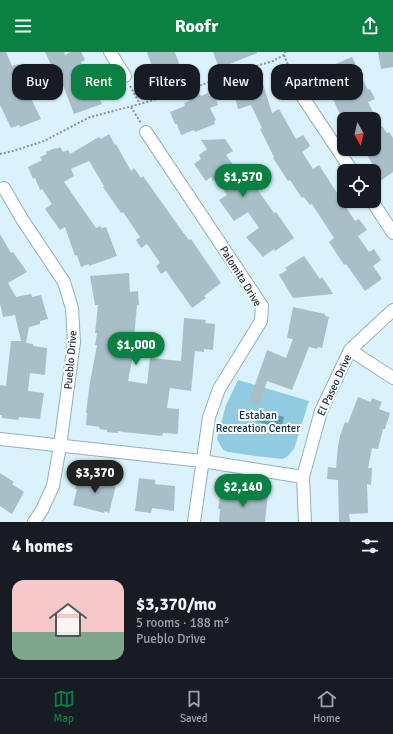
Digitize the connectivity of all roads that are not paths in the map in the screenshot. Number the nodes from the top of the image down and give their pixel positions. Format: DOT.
graph roads {
  1 [pos="110,52"];
  2 [pos="118,64"];
  3 [pos="305,100"];
  4 [pos="146,132"];
  5 [pos="347,164"];
  6 [pos="4,188"];
  7 [pos="377,208"];
  8 [pos="393,233"];
  9 [pos="393,310"];
  10 [pos="350,350"];
  11 [pos="393,378"];
  12 [pos="0,439"];
  13 [pos="60,446"];
  14 [pos="202,461"];
  15 [pos="302,477"];
  16 [pos="34,522"];
  17 [pos="194,522"];
  18 [pos="305,522"];
  1 -- 2 [label="street"];
  3 -- 5 [label="street"];
  4 -- 14 [label="street, Palomita Drive"];
  6 -- 13 [label="street, Pueblo Drive"];
  7 -- 8 [label="street"];
  9 -- 10 [label="street, El Paseo Drive"];
  10 -- 11 [label="street"];
  10 -- 15 [label="street, El Paseo Drive"];
  12 -- 13 [label="street"];
  13 -- 14 [label="street"];
  13 -- 16 [label="street, Pueblo Drive"];
  14 -- 15 [label="street"];
  14 -- 17 [label="street, Palomita Drive"];
  15 -- 18 [label="street, El Paseo Drive"];
}
